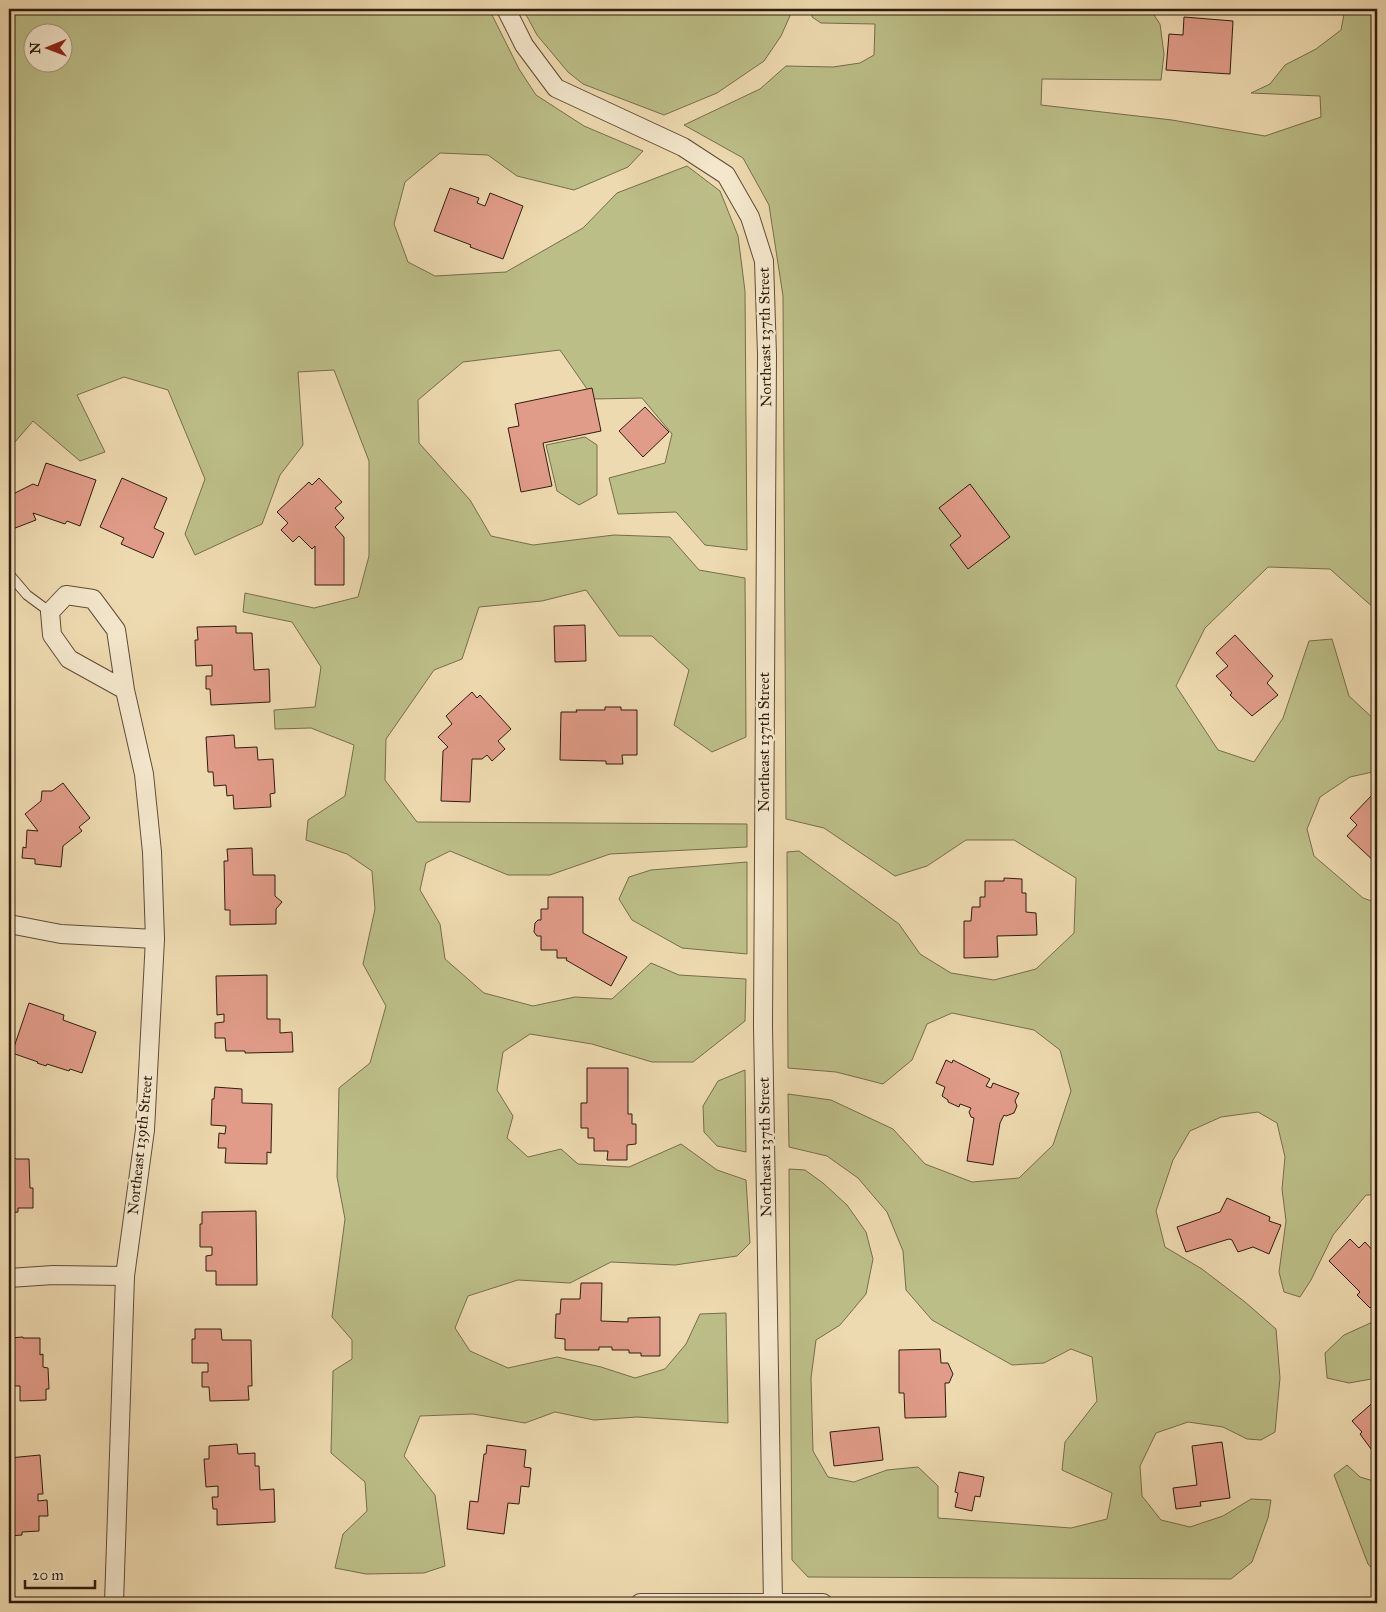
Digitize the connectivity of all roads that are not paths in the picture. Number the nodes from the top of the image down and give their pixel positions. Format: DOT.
graph roads {
  1 [pos="506,9"];
  2 [pos="9,574"];
  3 [pos="50,612"];
  4 [pos="125,690"];
  5 [pos="9,924"];
  6 [pos="155,939"];
  7 [pos="124,1276"];
  8 [pos="9,1278"];
  9 [pos="114,1603"];
  10 [pos="640,1603"];
  11 [pos="773,1603"];
  12 [pos="823,1603"];
  1 -- 11 [label="street, Northeast 137th Street"];
  2 -- 3 [label="lane"];
  3 -- 4 [label="street"];
  3 -- 4 [label="street, Northeast 139th Street"];
  4 -- 6 [label="street, Northeast 139th Street"];
  5 -- 6 [label="street"];
  6 -- 7 [label="street, Northeast 139th Street"];
  7 -- 8 [label="street"];
  7 -- 9 [label="street, Northeast 139th Street"];
  10 -- 11 [label="street"];
  11 -- 12 [label="street"];
}
